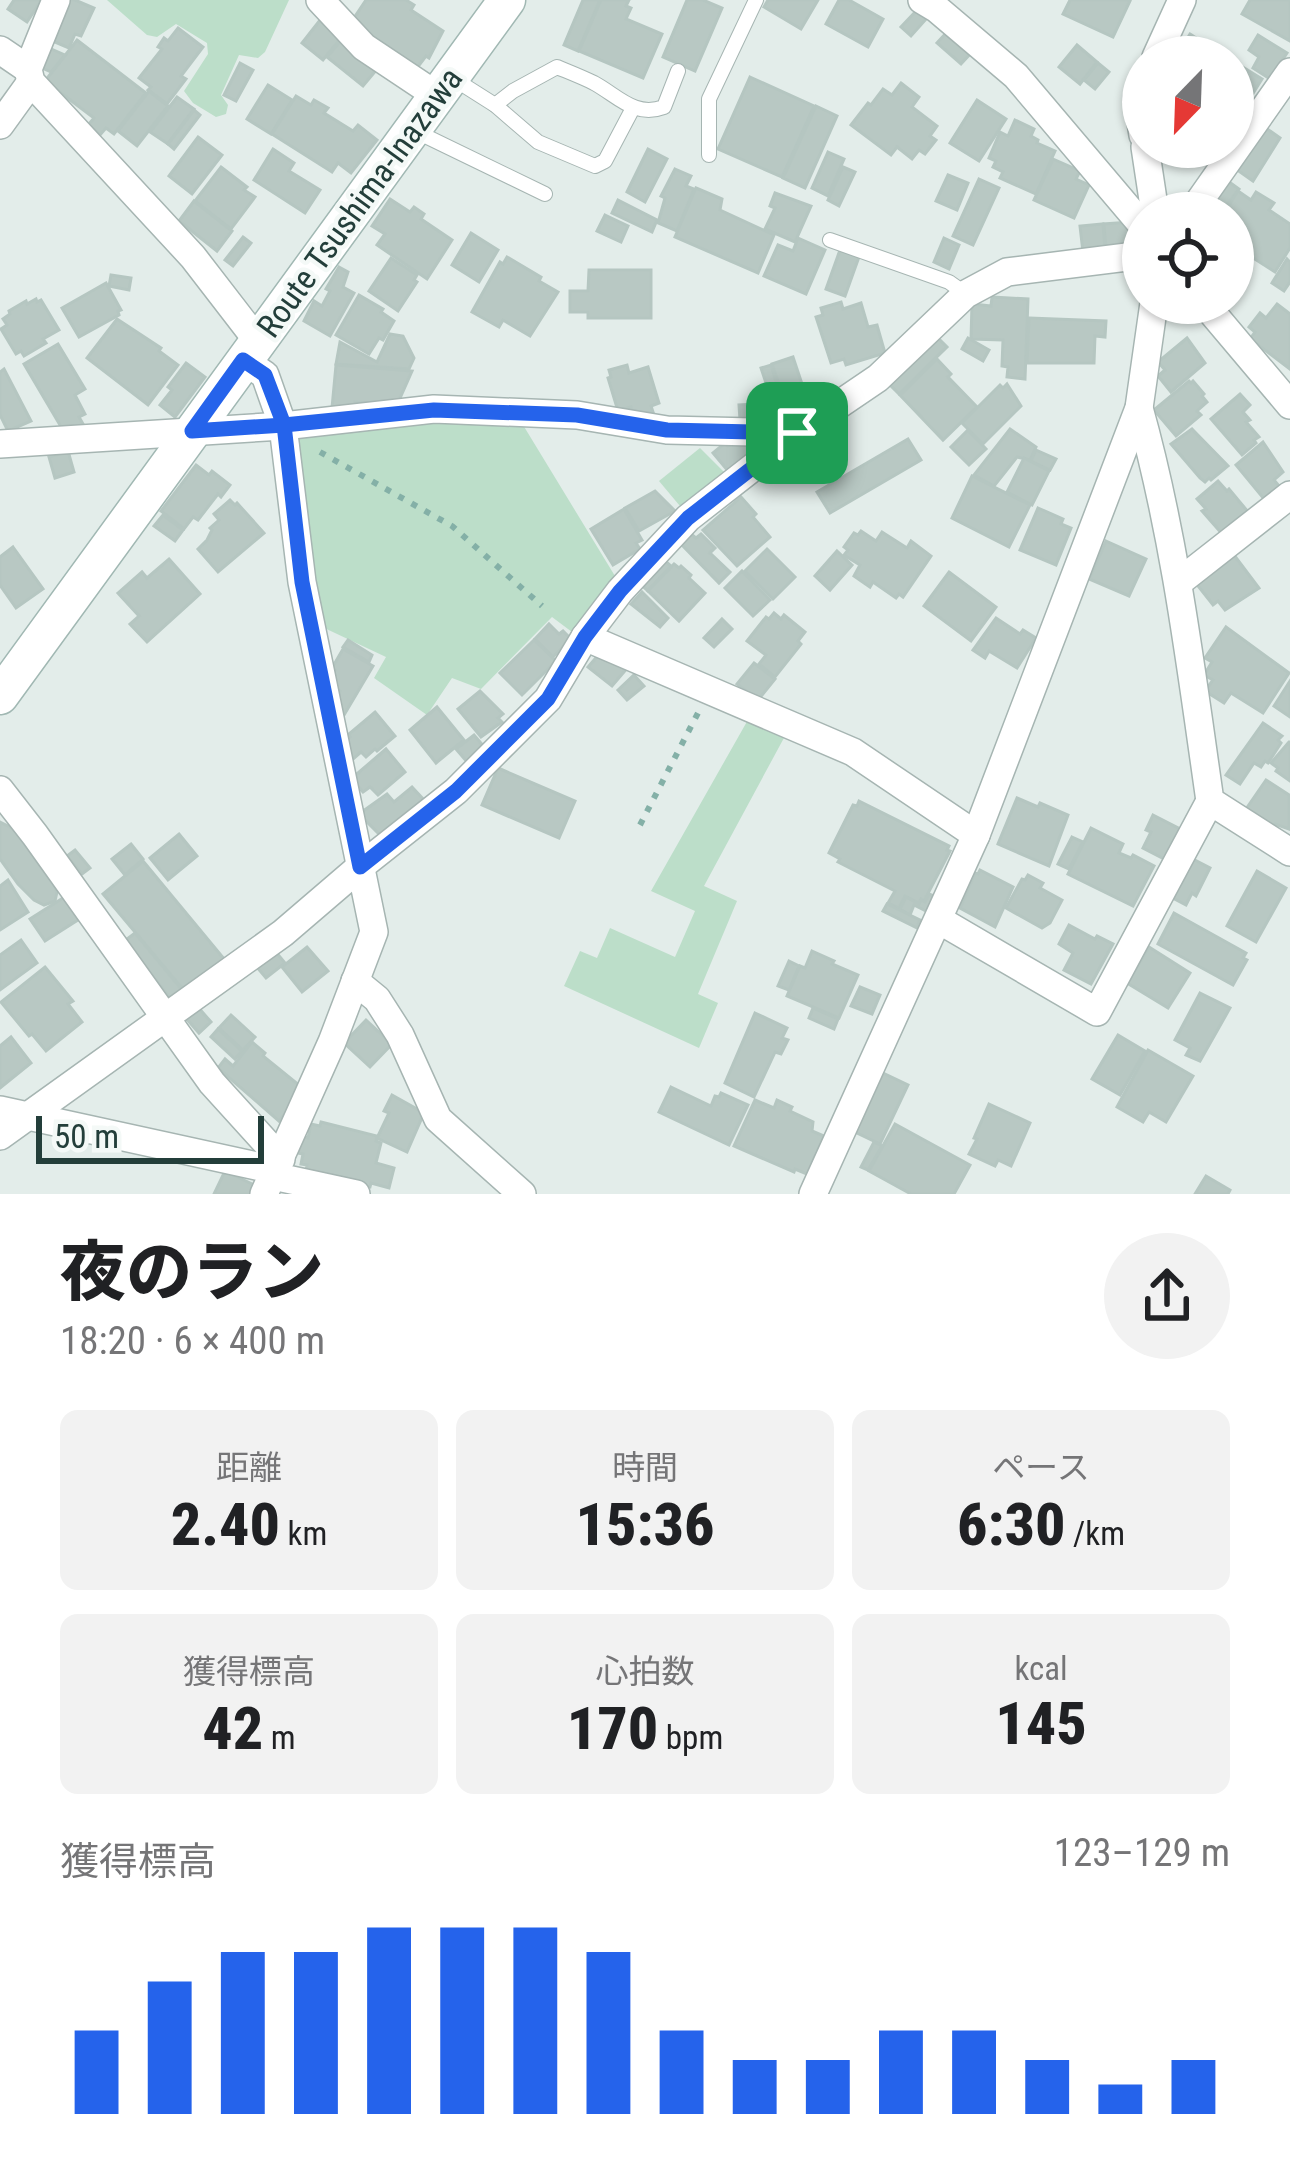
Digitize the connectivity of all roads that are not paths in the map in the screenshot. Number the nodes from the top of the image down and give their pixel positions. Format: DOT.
graph roads {
  1 [pos="56,0"];
  2 [pos="320,0"];
  3 [pos="507,0"];
  4 [pos="922,0"];
  5 [pos="1182,0"];
  6 [pos="753,1"];
  7 [pos="1166,36"];
  8 [pos="0,50"];
  9 [pos="678,71"];
  10 [pos="29,75"];
  11 [pos="1287,82"];
  12 [pos="443,86"];
  13 [pos="495,105"];
  14 [pos="633,108"];
  15 [pos="0,125"];
  16 [pos="412,129"];
  17 [pos="709,155"];
  18 [pos="1206,192"];
  19 [pos="545,194"];
  20 [pos="1122,201"];
  21 [pos="830,240"];
  22 [pos="1122,258"];
  23 [pos="966,294"];
  24 [pos="1151,324"];
  25 [pos="1222,324"];
  26 [pos="250,350"];
  27 [pos="1290,405"];
  28 [pos="1139,408"];
  29 [pos="284,428"];
  30 [pos="192,431"];
  31 [pos="797,433"];
  32 [pos="0,444"];
  33 [pos="1290,495"];
  34 [pos="1179,582"];
  35 [pos="585,637"];
  36 [pos="0,696"];
  37 [pos="0,790"];
  38 [pos="1210,801"];
  39 [pos="976,835"];
  40 [pos="1290,852"];
  41 [pos="360,867"];
  42 [pos="939,920"];
  43 [pos="356,981"];
  44 [pos="165,1017"];
  45 [pos="0,1110"];
  46 [pos="29,1115"];
  47 [pos="0,1136"];
  48 [pos="273,1174"];
  49 [pos="356,1194"];
  50 [pos="523,1194"];
  51 [pos="813,1194"];
  1 -- 10 [label="street"];
  2 -- 12 [label="street"];
  3 -- 12 [label="main road, Route Tsushima-Inazawa"];
  4 -- 20 [label="street"];
  5 -- 7 [label="street"];
  6 -- 17 [label="lane"];
  8 -- 10 [label="street"];
  9 -- 14 [label="lane"];
  10 -- 15 [label="street"];
  10 -- 26 [label="street"];
  11 -- 18 [label="street"];
  12 -- 13 [label="lane"];
  12 -- 16 [label="main road, Route Tsushima-Inazawa"];
  13 -- 14 [label="lane"];
  13 -- 14 [label="lane"];
  16 -- 19 [label="lane"];
  16 -- 26 [label="main road, Route Tsushima-Inazawa"];
  21 -- 23 [label="lane"];
  22 -- 23 [label="street"];
  23 -- 31 [label="street"];
  24 -- 28 [label="street"];
  25 -- 27 [label="street"];
  26 -- 29 [label="street"];
  26 -- 30 [label="main road, Route Tsushima-Inazawa"];
  28 -- 34 [label="street"];
  28 -- 39 [label="street"];
  29 -- 30 [label="street"];
  29 -- 31 [label="street"];
  29 -- 41 [label="street"];
  30 -- 32 [label="street"];
  30 -- 36 [label="main road, Route Tsushima-Inazawa"];
  31 -- 35 [label="street"];
  33 -- 34 [label="street"];
  34 -- 38 [label="street"];
  35 -- 39 [label="street"];
  35 -- 41 [label="street"];
  37 -- 44 [label="street"];
  38 -- 40 [label="street"];
  38 -- 42 [label="street"];
  39 -- 42 [label="street"];
  41 -- 43 [label="street"];
  41 -- 44 [label="street"];
  42 -- 51 [label="street"];
  43 -- 48 [label="street"];
  43 -- 50 [label="street"];
  44 -- 46 [label="street"];
  44 -- 48 [label="street"];
  45 -- 46 [label="street"];
  46 -- 47 [label="street"];
  46 -- 48 [label="street"];
  48 -- 49 [label="street"];
}
